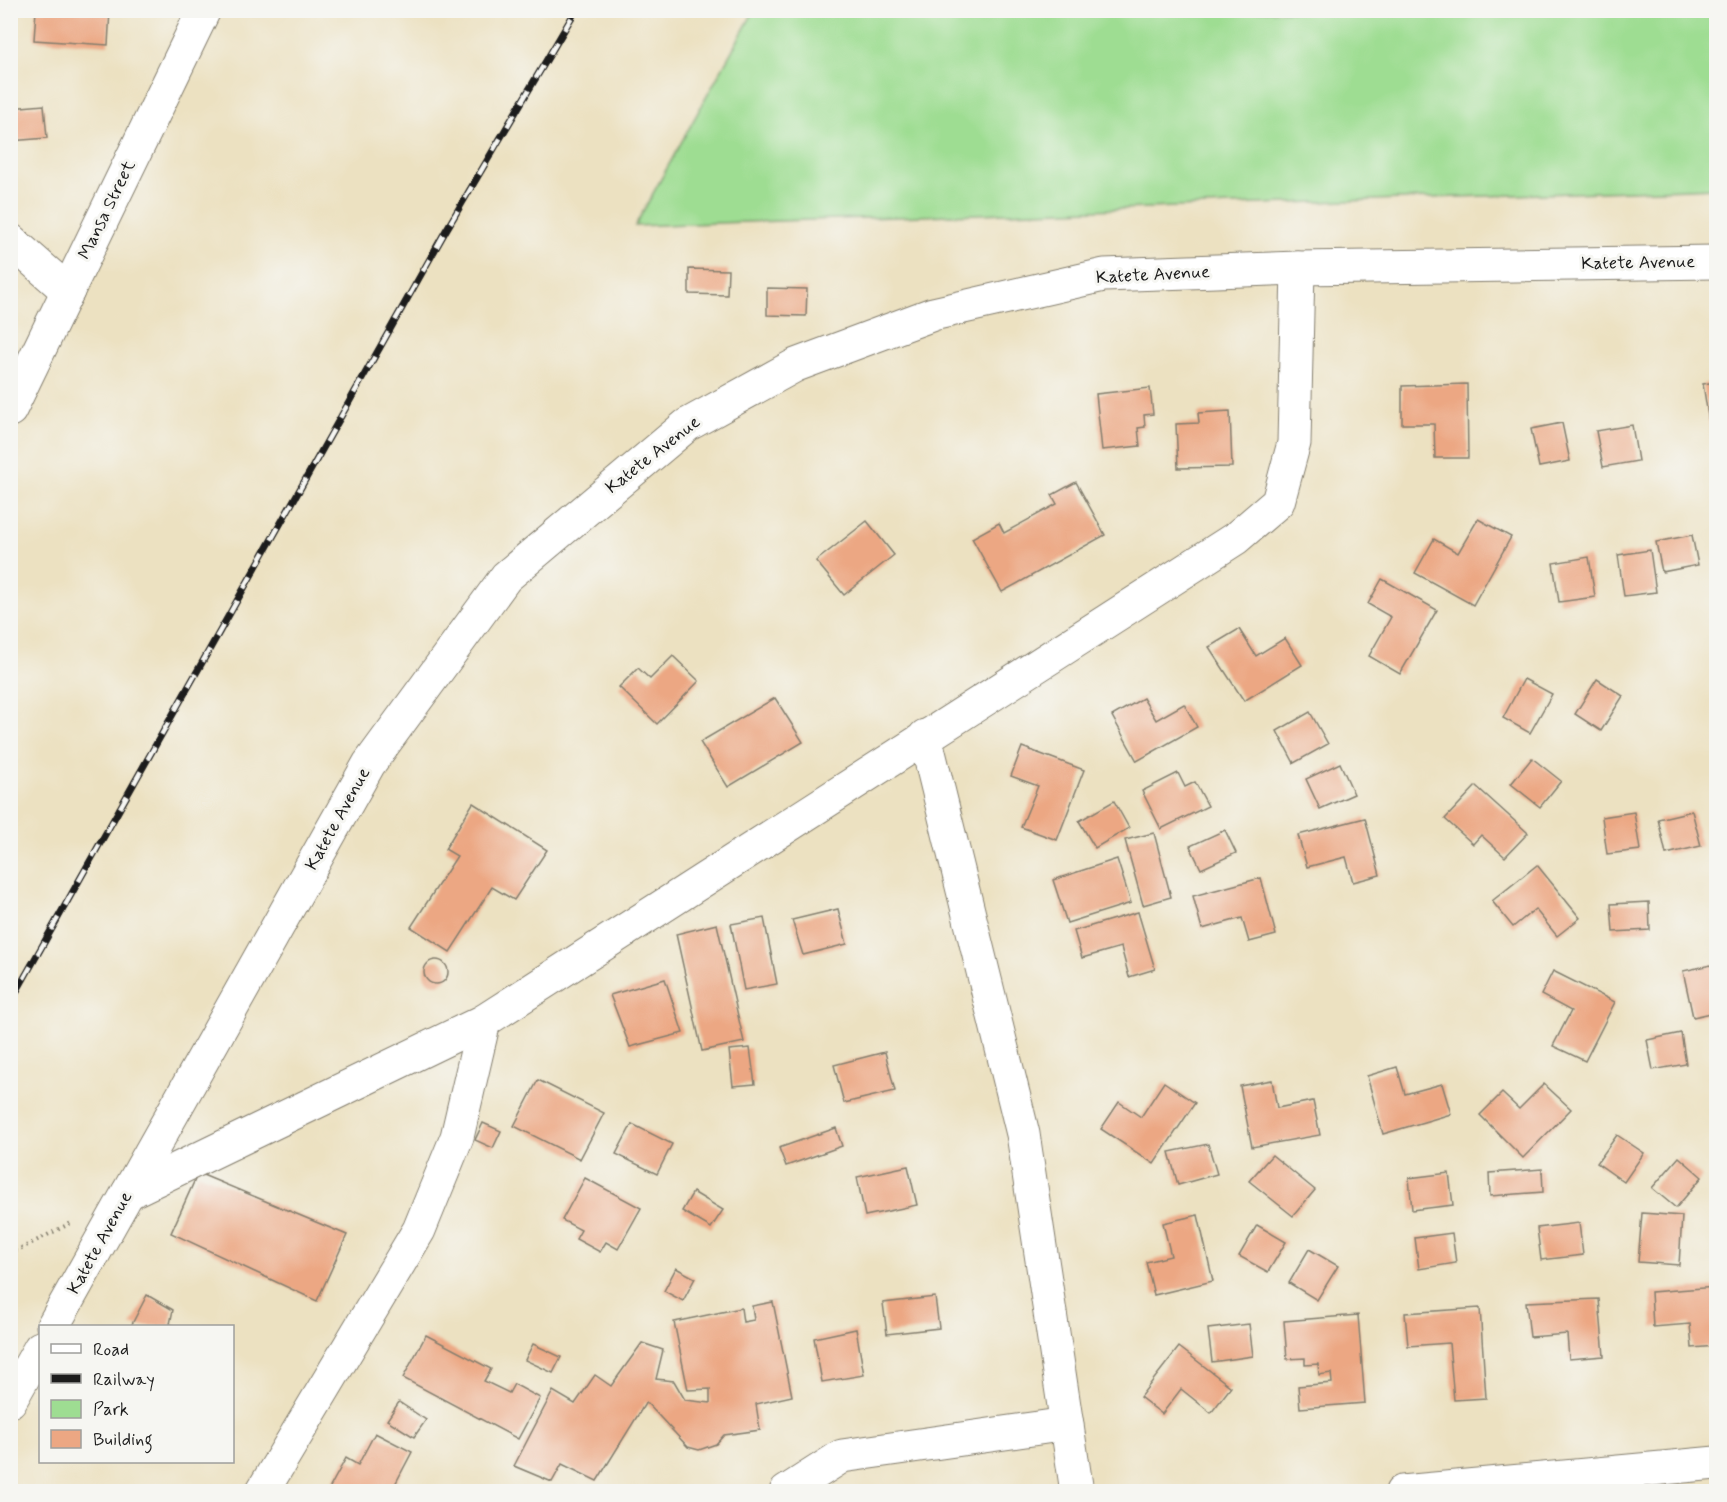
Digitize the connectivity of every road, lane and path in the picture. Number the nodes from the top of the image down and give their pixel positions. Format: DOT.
graph roads {
  1 [pos="204,10"];
  2 [pos="10,240"];
  3 [pos="1716,262"];
  4 [pos="1298,268"];
  5 [pos="68,291"];
  6 [pos="10,410"];
  7 [pos="925,736"];
  8 [pos="484,1021"];
  9 [pos="128,1193"];
  10 [pos="54,1325"];
  11 [pos="39,1350"];
  12 [pos="10,1401"];
  13 [pos="1067,1424"];
  14 [pos="1716,1463"];
  15 [pos="261,1491"];
  16 [pos="786,1491"];
  17 [pos="1077,1491"];
  18 [pos="1402,1491"];
  1 -- 5 [label="street, Mansa Street"];
  2 -- 5 [label="street"];
  3 -- 4 [label="street, Katete Avenue"];
  4 -- 7 [label="street"];
  4 -- 9 [label="street, Katete Avenue"];
  5 -- 6 [label="street, Mansa Street"];
  7 -- 8 [label="street"];
  7 -- 13 [label="street"];
  8 -- 9 [label="street"];
  8 -- 15 [label="street"];
  9 -- 10 [label="street, Katete Avenue"];
  11 -- 12 [label="street"];
  13 -- 16 [label="street"];
  13 -- 17 [label="street"];
  14 -- 18 [label="street"];
}
